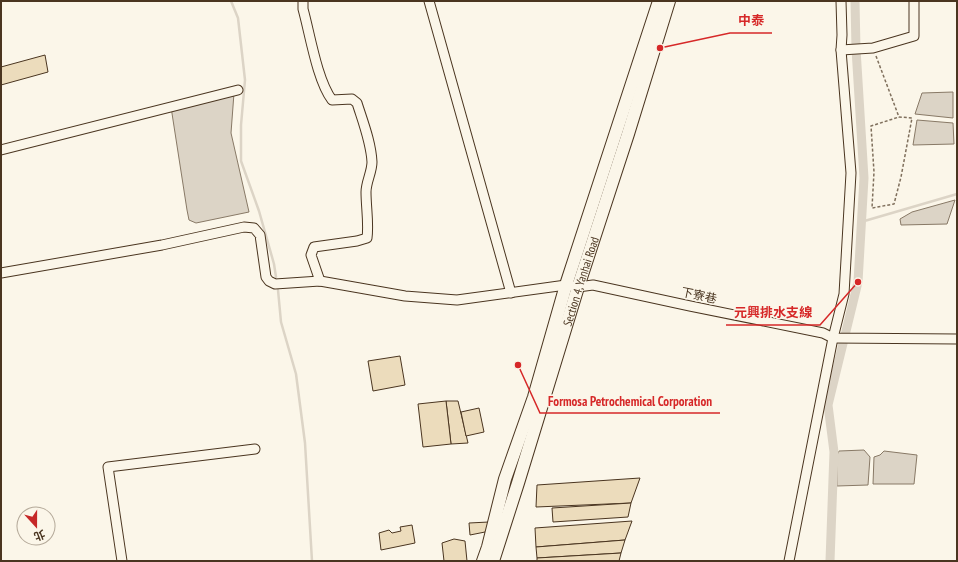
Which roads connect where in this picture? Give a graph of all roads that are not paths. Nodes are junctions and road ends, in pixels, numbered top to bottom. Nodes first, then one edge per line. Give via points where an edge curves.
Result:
1 (303, 1) edge
2 (428, 1) edge
3 (659, 1) edge
4 (669, 1) edge
5 (841, 1) edge
6 (914, 1) edge
7 (650, 45) junction
8 (841, 50) junction
9 (238, 90) dead end
10 (1, 150) edge
11 (1, 273) edge
12 (320, 280) junction
13 (572, 286) junction
14 (511, 293) junction
15 (833, 338) junction
16 (957, 339) edge
17 (255, 449) dead end
18 (122, 561) edge
19 (484, 561) edge
20 (493, 561) edge
21 (789, 561) edge

1 - 12 street via 327,94 332,100 352,99 357,103 370,147 372,164 366,187 367,238 314,247 311,255
2 - 14 street
3 - 7 main road, Section 4, Yanhai Road
4 - 7 main road, Section 4, Yanhai Road
5 - 8 street
6 - 8 street via 914,36 873,48
7 - 13 main road, Section 4, Yanhai Road via 628,134
8 - 15 street via 850,173 844,294
9 - 10 street
11 - 12 street, 下寮巷 via 162,245 244,227 254,228 260,235 266,277 269,281 275,284
12 - 14 street, 下寮巷 via 405,296 457,300
13 - 14 street, 下寮巷
13 - 15 street, 下寮巷 via 594,285 823,333
13 - 19 main road, Section 4, Yanhai Road via 505,479
13 - 20 main road, Section 4, Yanhai Road via 518,483
15 - 16 street, 下寮巷
15 - 21 street
17 - 18 street via 108,467

